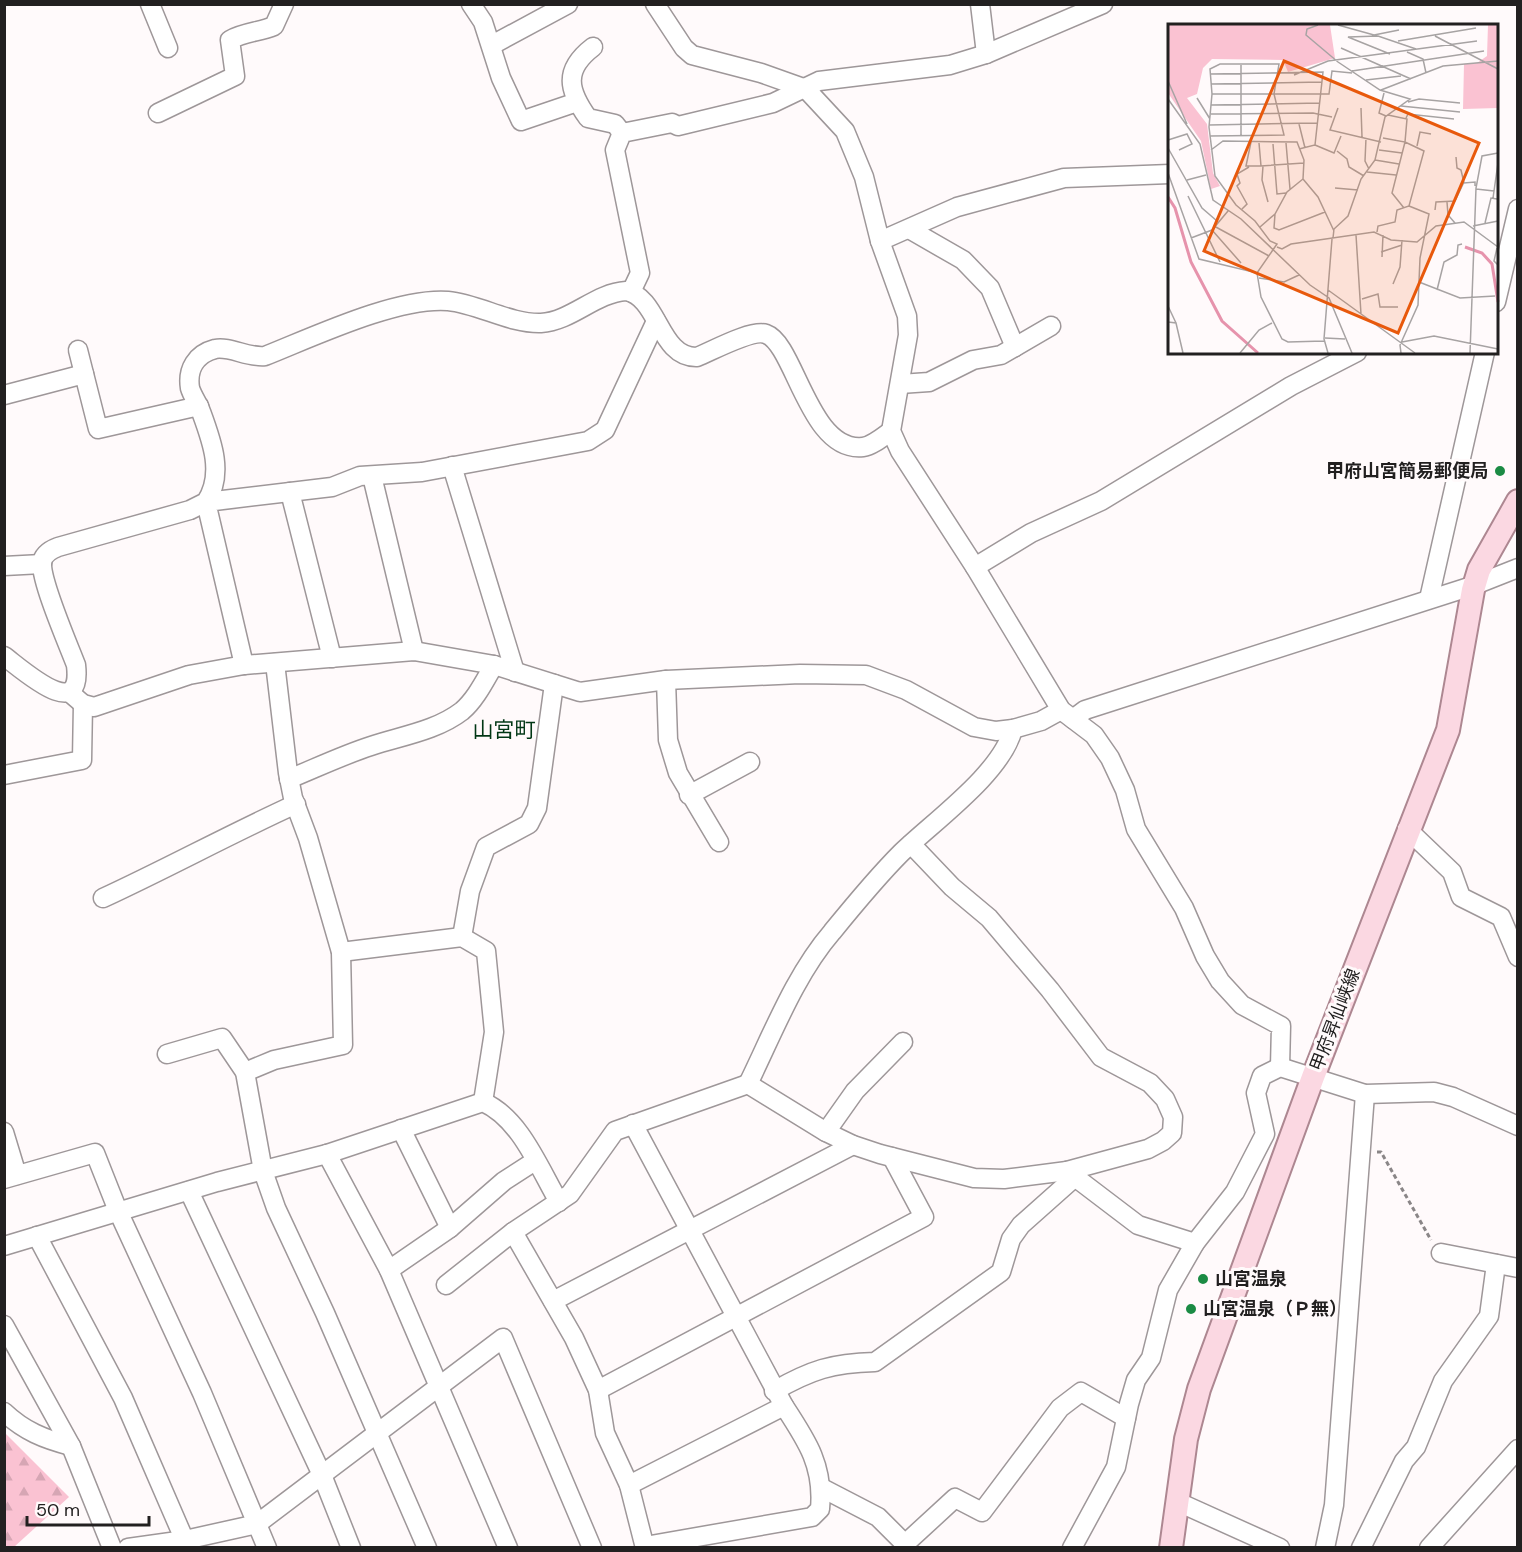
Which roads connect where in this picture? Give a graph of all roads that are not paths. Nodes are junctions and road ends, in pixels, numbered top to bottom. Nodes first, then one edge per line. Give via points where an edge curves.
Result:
1 (150, 4) edge
2 (284, 4) edge
3 (471, 4) edge
4 (568, 4) edge
5 (655, 4) edge
6 (980, 4) edge
7 (1103, 4) edge
8 (492, 45) junction
9 (593, 47) dead end
10 (168, 48) dead end
11 (986, 54) junction
12 (806, 89) junction
13 (577, 102) junction
14 (158, 113) dead end
15 (621, 133) junction
16 (1168, 174) edge
17 (1518, 209) edge
18 (909, 229) junction
19 (880, 241) junction
20 (631, 292) junction
21 (1498, 298) edge
22 (656, 321) junction
23 (1051, 327) dead end
24 (1016, 347) junction
25 (78, 350) dead end
26 (1353, 354) edge
27 (1485, 354) edge
28 (84, 374) junction
29 (900, 384) junction
30 (4, 395) edge
31 (199, 406) junction
32 (891, 431) junction
33 (452, 466) junction
34 (372, 476) junction
35 (290, 492) junction
36 (1518, 501) edge
37 (206, 502) junction
38 (42, 564) junction
39 (4, 566) edge
40 (975, 567) junction
41 (1518, 568) edge
42 (1475, 585) junction
43 (1429, 599) junction
44 (414, 651) junction
45 (4, 656) edge
46 (332, 658) junction
47 (275, 663) junction
48 (244, 664) junction
49 (494, 665) junction
50 (515, 672) junction
51 (666, 680) junction
52 (554, 684) junction
53 (69, 692) junction
54 (83, 704) junction
55 (1067, 715) junction
56 (1013, 729) junction
57 (750, 762) dead end
58 (4, 775) edge
59 (289, 779) junction
60 (689, 795) junction
61 (296, 804) junction
62 (1407, 829) junction
63 (719, 842) dead end
64 (911, 844) junction
65 (103, 898) dead end
66 (462, 937) junction
67 (341, 952) junction
68 (1518, 957) edge
69 (903, 1042) dead end
70 (167, 1054) dead end
71 (1280, 1067) junction
72 (245, 1072) junction
73 (1313, 1077) junction
74 (748, 1084) junction
75 (1365, 1094) junction
76 (483, 1102) junction
77 (633, 1124) junction
78 (1518, 1126) edge
79 (401, 1129) junction
80 (4, 1132) edge
81 (826, 1132) junction
82 (853, 1145) junction
83 (327, 1154) junction
84 (892, 1157) junction
85 (535, 1161) junction
86 (263, 1170) junction
87 (1071, 1174) junction
88 (11, 1177) edge
89 (189, 1191) junction
90 (559, 1202) junction
91 (118, 1211) junction
92 (450, 1228) junction
93 (689, 1231) junction
94 (513, 1232) junction
95 (37, 1236) junction
96 (1195, 1243) junction
97 (4, 1246) edge
98 (1441, 1253) road end
99 (1496, 1264) junction
100 (1518, 1268) edge
101 (389, 1270) junction
102 (446, 1285) dead end
103 (553, 1301) junction
104 (735, 1317) junction
105 (4, 1324) edge
106 (439, 1387) junction
107 (597, 1390) junction
108 (779, 1398) junction
109 (4, 1412) edge
110 (1126, 1418) junction
111 (378, 1434) junction
112 (71, 1446) junction
113 (1518, 1449) edge
114 (322, 1475) junction
115 (629, 1485) junction
116 (822, 1488) junction
117 (1178, 1502) junction
118 (257, 1524) junction
119 (186, 1544) edge
120 (645, 1547) edge
121 (112, 1548) edge
122 (128, 1548) edge
123 (267, 1548) edge
124 (351, 1548) edge
125 (427, 1548) edge
126 (508, 1548) edge
127 (592, 1548) edge
128 (1072, 1548) edge
129 (1171, 1548) edge
130 (1281, 1548) edge
131 (1325, 1548) edge
132 (1361, 1548) edge
133 (1429, 1548) edge

1 - 10 street
2 - 14 street via 274,26 230,40 235,76
3 - 8 street
4 - 8 street
5 - 12 street via 693,56
6 - 11 street
7 - 11 street
8 - 13 street via 501,78 521,121
9 - 13 street via 574,64 571,81
11 - 12 street via 950,65 819,81
12 - 15 street via 773,103 678,126 672,123
12 - 19 street via 845,131 864,177
13 - 15 street via 588,118 615,124
15 - 20 street via 615,150 640,273
16 - 18 street via 1064,178 957,207
17 - 21 street
18 - 19 street
18 - 24 street via 963,260 990,288
19 - 29 street via 907,316
20 - 22 street
20 - 31 street via 619,291 569,316 540,323 450,301 426,302 369,317 265,356 219,348 200,356 192,365 190,389
22 - 32 street via 680,353 689,357 764,333 776,339 804,397 833,436 851,446 865,447
22 - 33 street via 605,430 597,436 579,443
23 - 24 street
24 - 29 street via 1001,355 973,360 930,382
25 - 28 street
26 - 40 street via 1291,386 1101,501 1031,534
27 - 43 street
28 - 30 street
28 - 31 street via 98,429
29 - 32 street
31 - 37 street via 216,466 216,479
32 - 40 street via 900,452
33 - 34 street
33 - 50 street
34 - 35 street via 360,476 332,487
34 - 44 street
35 - 37 street
35 - 46 street
36 - 42 main road, 甲府昇仙峡線 via 1479,570
37 - 38 street via 58,547 48,551
37 - 48 street
38 - 39 street
38 - 53 street via 76,665 78,678
40 - 55 street
41 - 42 street
42 - 43 street
42 - 62 main road, 甲府昇仙峡線 via 1448,730
43 - 55 street
44 - 46 street
44 - 49 street
45 - 53 street via 48,688 63,694
46 - 47 street
47 - 48 street
47 - 59 street
48 - 54 street via 189,675 94,707
49 - 50 street
49 - 59 street via 463,710 450,718
50 - 52 street
51 - 52 street via 580,692
51 - 56 street via 866,675 906,690 974,727
51 - 60 street via 668,740
52 - 66 street via 537,808 530,824 486,847 470,891
53 - 54 street
54 - 58 street via 82,760
55 - 56 street
55 - 71 street via 1094,735 1110,758 1125,790 1136,829 1184,908 1220,981 1242,1005 1281,1026
56 - 64 street via 1009,745 987,774
57 - 60 street
59 - 61 street
60 - 63 street
61 - 65 street
61 - 67 street
62 - 68 street via 1452,872 1461,897 1501,917
62 - 73 main road, 甲府昇仙峡線
64 - 74 street via 830,933 799,982
64 - 87 street via 952,888 989,918 1101,1057 1150,1083 1165,1098 1173,1117 1172,1132 1163,1141
66 - 67 street
66 - 76 street via 486,951 494,1032
67 - 72 street via 343,1045 274,1060
69 - 81 street via 855,1091
70 - 72 street via 222,1038
71 - 73 street
71 - 96 street via 1262,1076 1257,1093 1265,1134 1234,1192
72 - 86 street
73 - 75 street
73 - 117 main road, 甲府昇仙峡線 via 1199,1389 1186,1439
74 - 77 street
74 - 81 street
75 - 78 street via 1434,1092 1453,1096
75 - 131 street via 1334,1505
76 - 79 street
76 - 85 street via 499,1109
77 - 90 street via 615,1131 570,1194
77 - 93 street
79 - 83 street
79 - 92 street
80 - 88 street
81 - 82 street
82 - 84 street
82 - 93 street
83 - 86 street
83 - 101 street
84 - 87 street via 974,1178
84 - 104 street via 924,1217
85 - 90 street
85 - 92 street via 504,1181
86 - 89 street
86 - 111 street via 276,1208
87 - 96 street via 1138,1225
87 - 108 street via 1011,1239 1001,1272 875,1362 810,1371
88 - 91 street via 95,1153
89 - 91 street
89 - 114 street
90 - 94 street
91 - 95 street
91 - 118 street
92 - 101 street
93 - 103 street
93 - 104 street
94 - 102 street
94 - 103 street
95 - 97 street
95 - 119 street via 123,1398
96 - 110 street via 1168,1290 1151,1358 1136,1380
98 - 99 street
99 - 100 street
99 - 132 street via 1489,1316 1443,1381 1416,1447 1404,1461
101 - 106 street
103 - 107 street
104 - 107 street
104 - 108 street
105 - 112 street
106 - 111 street
106 - 126 street
106 - 127 street via 503,1338
107 - 115 street via 605,1433
108 - 115 street
108 - 116 street via 811,1448
109 - 112 street via 44,1439
110 - 116 street via 1081,1392 1060,1408 982,1512 955,1498 905,1544 878,1517
110 - 128 street via 1116,1467
111 - 114 street
111 - 125 street
112 - 121 street
113 - 133 street
114 - 118 street
114 - 124 street
115 - 120 street
116 - 120 street via 820,1509 812,1517
117 - 129 main road, 甲府昇仙峡線
117 - 130 street
118 - 119 street
118 - 123 street
119 - 122 street

